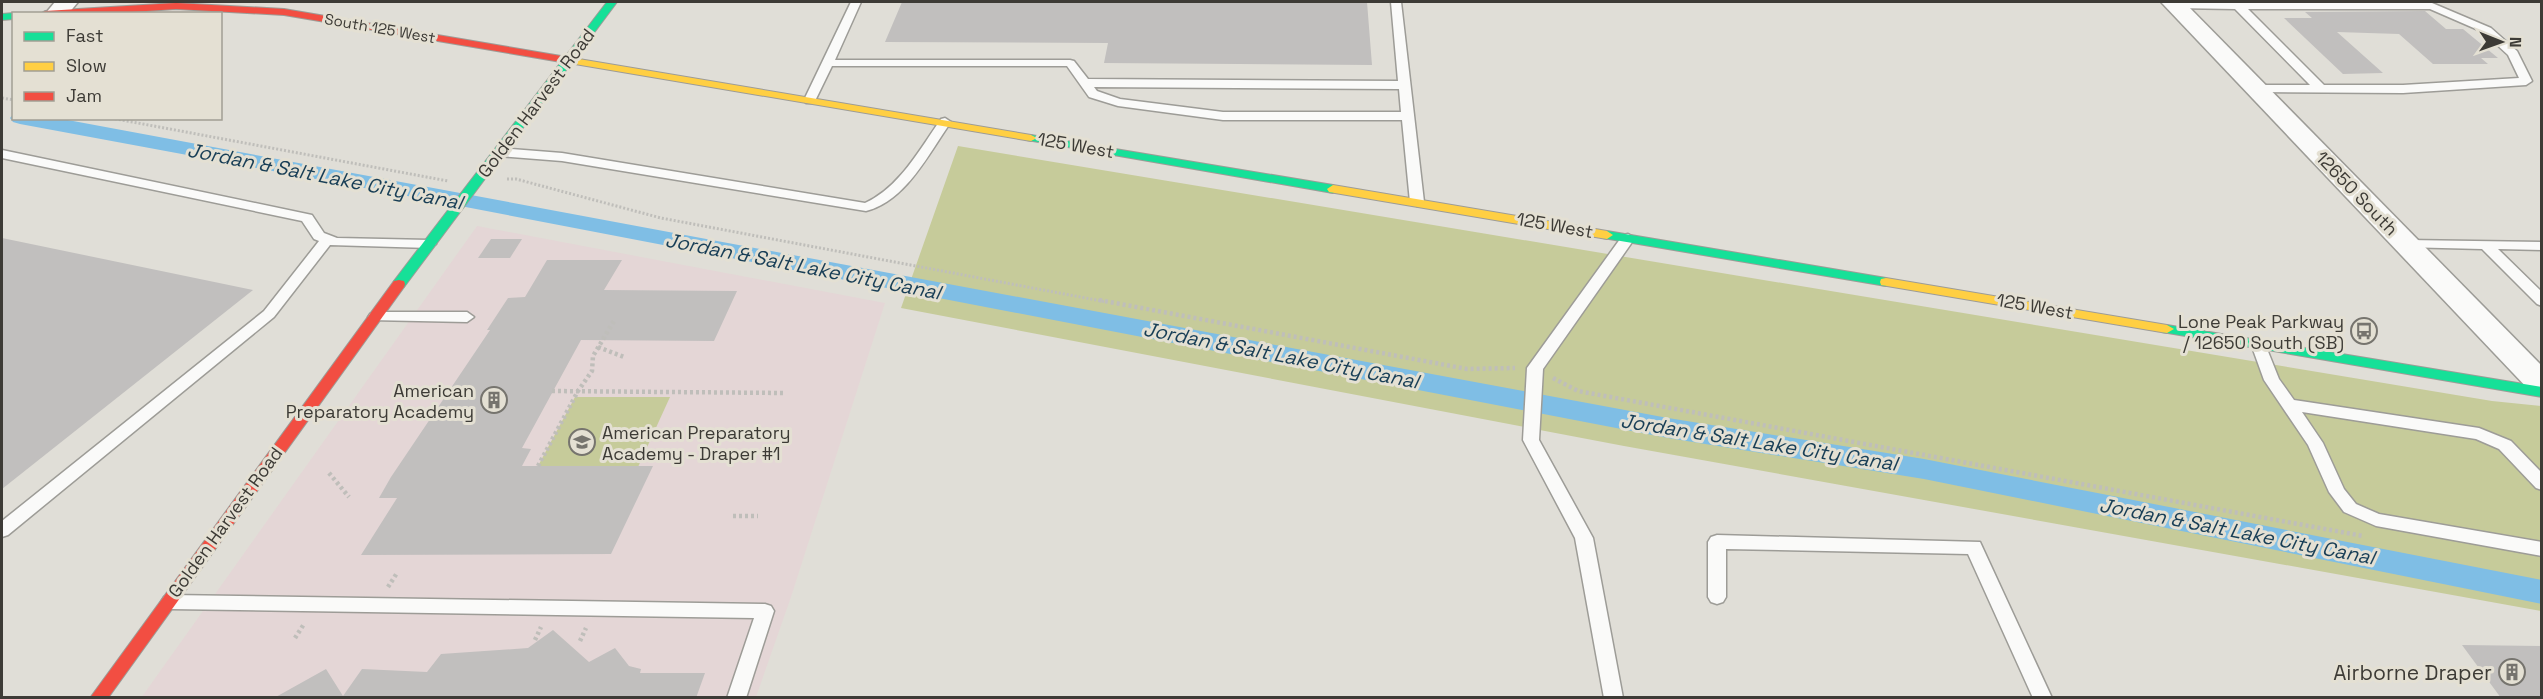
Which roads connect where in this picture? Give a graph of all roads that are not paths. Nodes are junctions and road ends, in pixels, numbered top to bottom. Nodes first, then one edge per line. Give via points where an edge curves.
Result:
1 (612, 2) edge
2 (856, 2) edge
3 (1396, 2) edge
4 (2174, 4) edge
5 (2239, 7) junction
6 (73, 12) edge
7 (569, 59) junction
8 (827, 63) junction
9 (1085, 83) junction
10 (1405, 85) junction
11 (2255, 88) junction
12 (2321, 89) junction
13 (810, 100) junction
14 (1408, 116) junction
15 (945, 122) junction
16 (499, 152) junction
17 (2, 154) edge
18 (1417, 202) junction
19 (1628, 238) junction
20 (327, 239) junction
21 (429, 244) junction
22 (2407, 244) junction
23 (2486, 245) junction
24 (2541, 246) edge
25 (2541, 301) edge
26 (375, 317) junction
27 (467, 317) dead end
28 (2258, 344) junction
29 (2541, 385) edge
30 (2541, 392) edge
31 (2291, 405) junction
32 (2541, 484) edge
33 (2, 530) edge
34 (2541, 549) edge
35 (1717, 597) dead end
36 (167, 602) junction
37 (98, 698) edge
38 (736, 698) edge
39 (1614, 698) edge
40 (2043, 698) edge

1 - 7 main road, Golden Harvest Road
2 - 8 lane
3 - 10 lane
4 - 5 lane
4 - 11 street, 12650 South
5 - 12 lane
5 - 12 lane via 2432,6 2487,30 2513,53 2526,81 2403,89
6 - 7 main road, South 125 West via 176,6 284,12
7 - 13 main road, 125 West
7 - 16 main road, Golden Harvest Road
8 - 9 lane via 1070,63
8 - 13 lane
9 - 10 lane
9 - 14 lane via 1094,94 1118,102 1223,116
10 - 14 lane
11 - 12 lane
11 - 22 street, 12650 South
13 - 15 main road, 125 West
14 - 18 lane
15 - 16 lane via 891,193 866,207 562,157
15 - 18 main road, 125 West
16 - 21 main road, Golden Harvest Road
17 - 20 lane via 307,218 319,236
18 - 19 main road, 125 West
19 - 28 main road, 125 West
19 - 39 lane via 1535,372 1531,440 1584,538
20 - 21 lane
20 - 33 lane via 269,314
21 - 26 main road, Golden Harvest Road
22 - 23 lane
22 - 29 street, 12650 South
23 - 24 lane
23 - 25 lane
26 - 27 lane
26 - 36 main road, Golden Harvest Road
28 - 30 main road, 125 West
28 - 31 lane via 2272,380
31 - 32 lane via 2479,434 2505,445
31 - 34 lane via 2315,442 2337,492 2350,508 2376,520
35 - 40 lane via 1717,542 1974,547
36 - 37 main road, Golden Harvest Road
36 - 38 lane via 765,611

